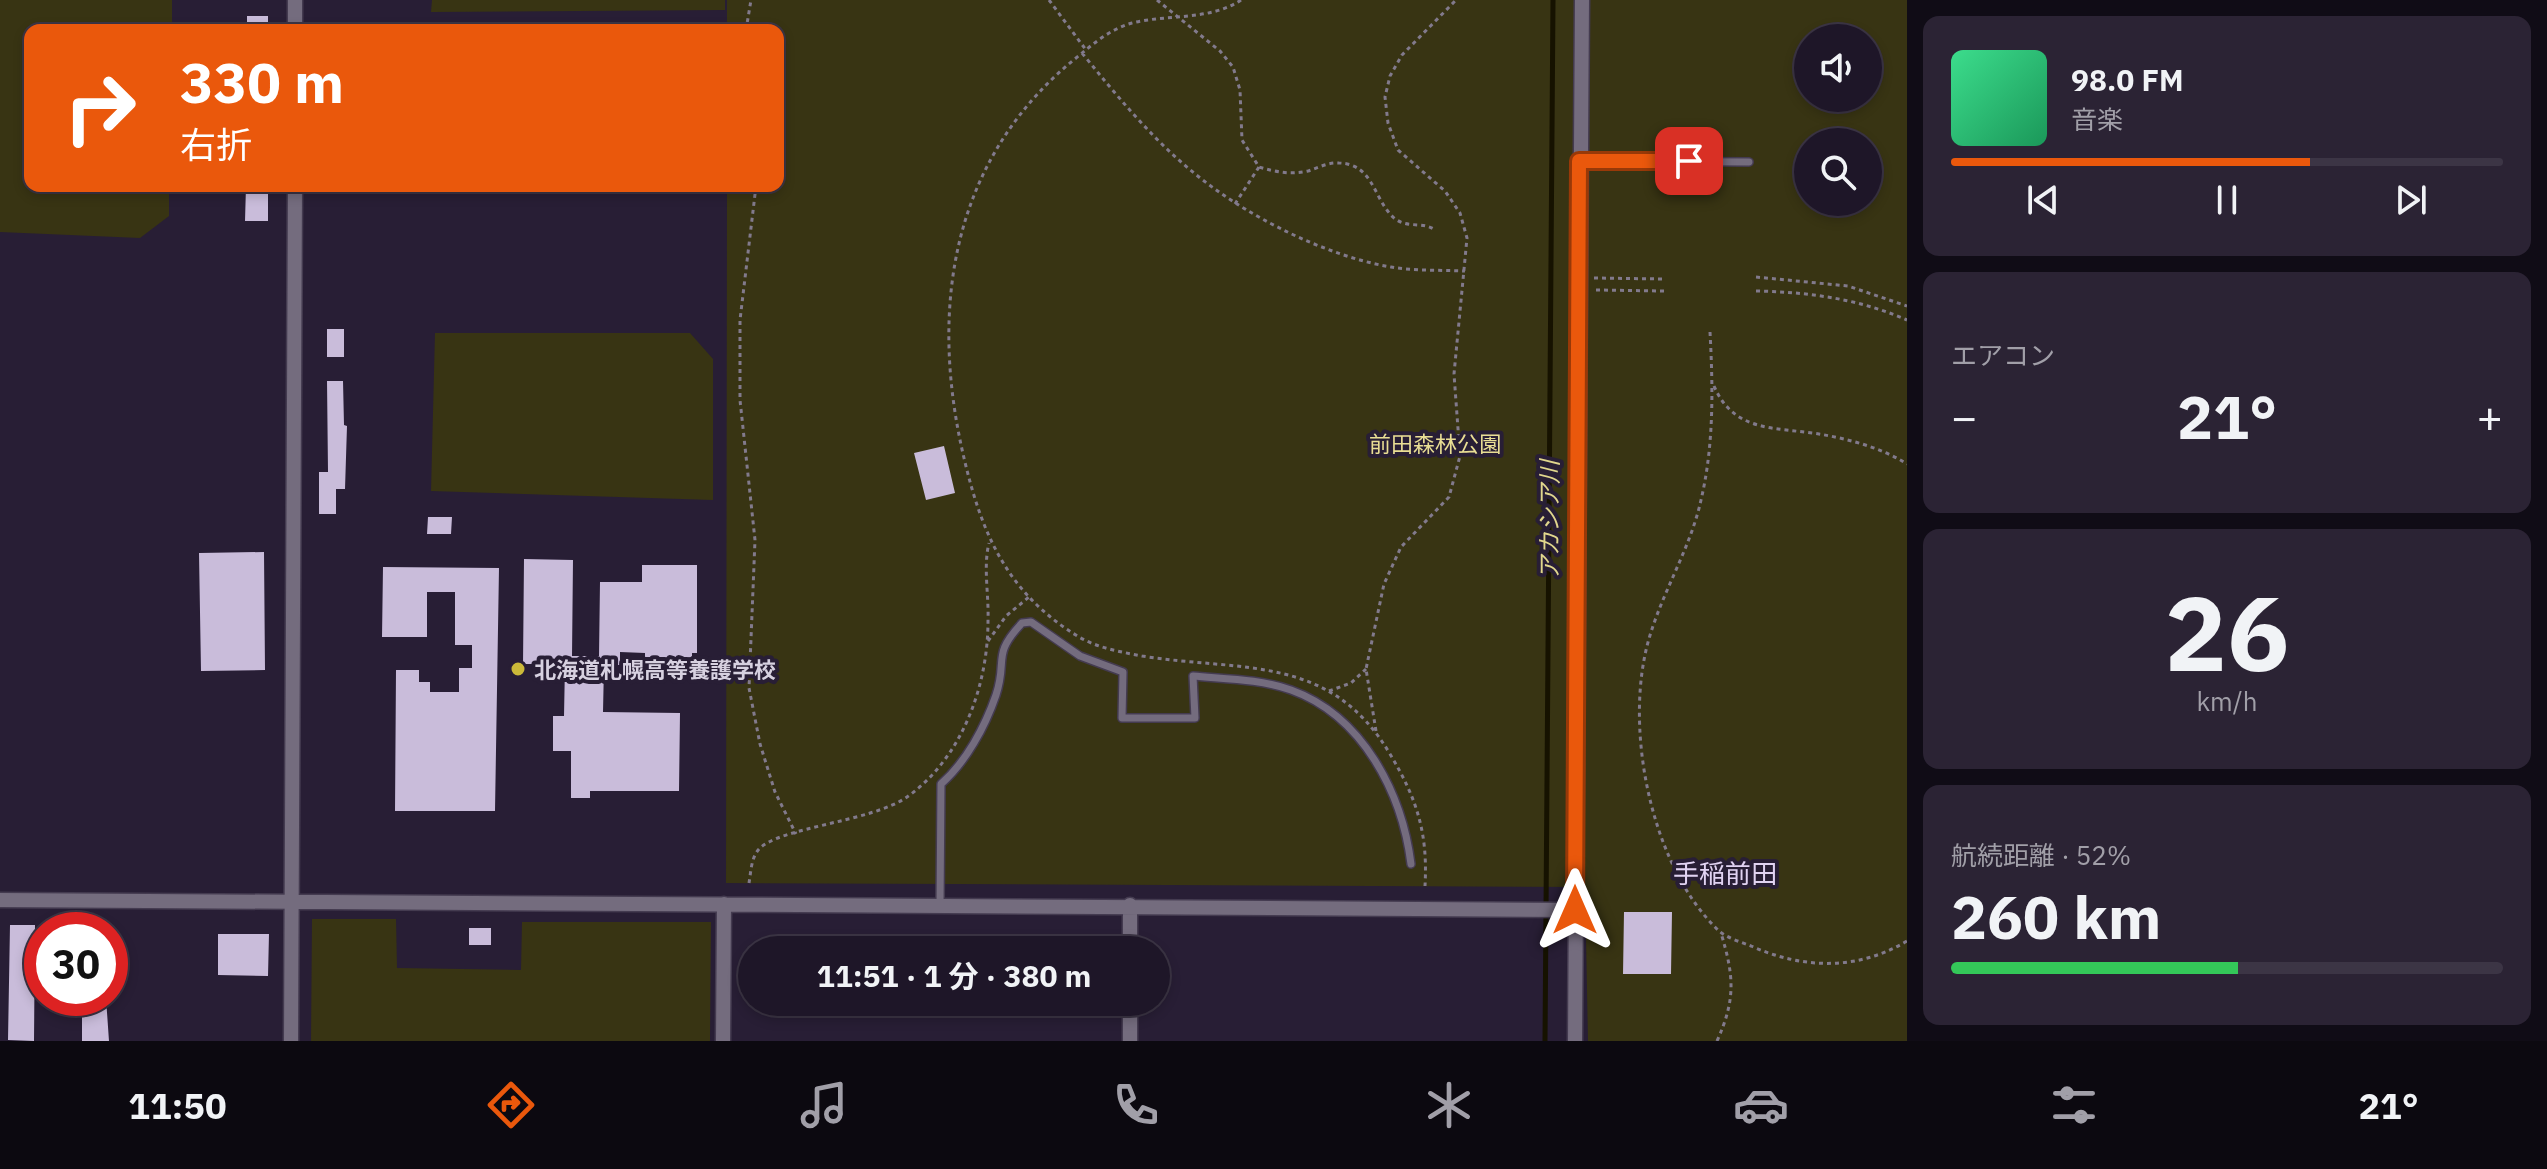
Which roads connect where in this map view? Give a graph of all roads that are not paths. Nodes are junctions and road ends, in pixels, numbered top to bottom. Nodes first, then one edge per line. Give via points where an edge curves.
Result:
1 (295, 0) edge
2 (1582, 0) edge
3 (295, 24) edge
4 (1579, 161) junction
5 (1749, 162) dead end
6 (295, 192) edge
7 (1411, 864) dead end
8 (0, 900) edge
9 (293, 902) junction
10 (724, 904) junction
11 (1130, 905) junction
12 (940, 906) junction
13 (1571, 910) junction
14 (1130, 936) edge
15 (1130, 1016) edge
16 (291, 1041) edge
17 (723, 1041) edge
18 (1130, 1041) edge
19 (1575, 1041) edge

1 - 3 street
2 - 4 street
4 - 5 lane
4 - 13 street
6 - 9 street
7 - 12 lane via 1393,788 1361,741 1334,716 1294,691 1261,682 1193,676 1195,718 1122,718 1123,672 1080,656 1031,622 1022,623 1003,643 996,694 960,766 941,784
8 - 9 street
9 - 10 street
9 - 16 street
10 - 12 street
10 - 17 street
11 - 12 street
11 - 13 street
11 - 14 street
13 - 19 street
15 - 18 street

